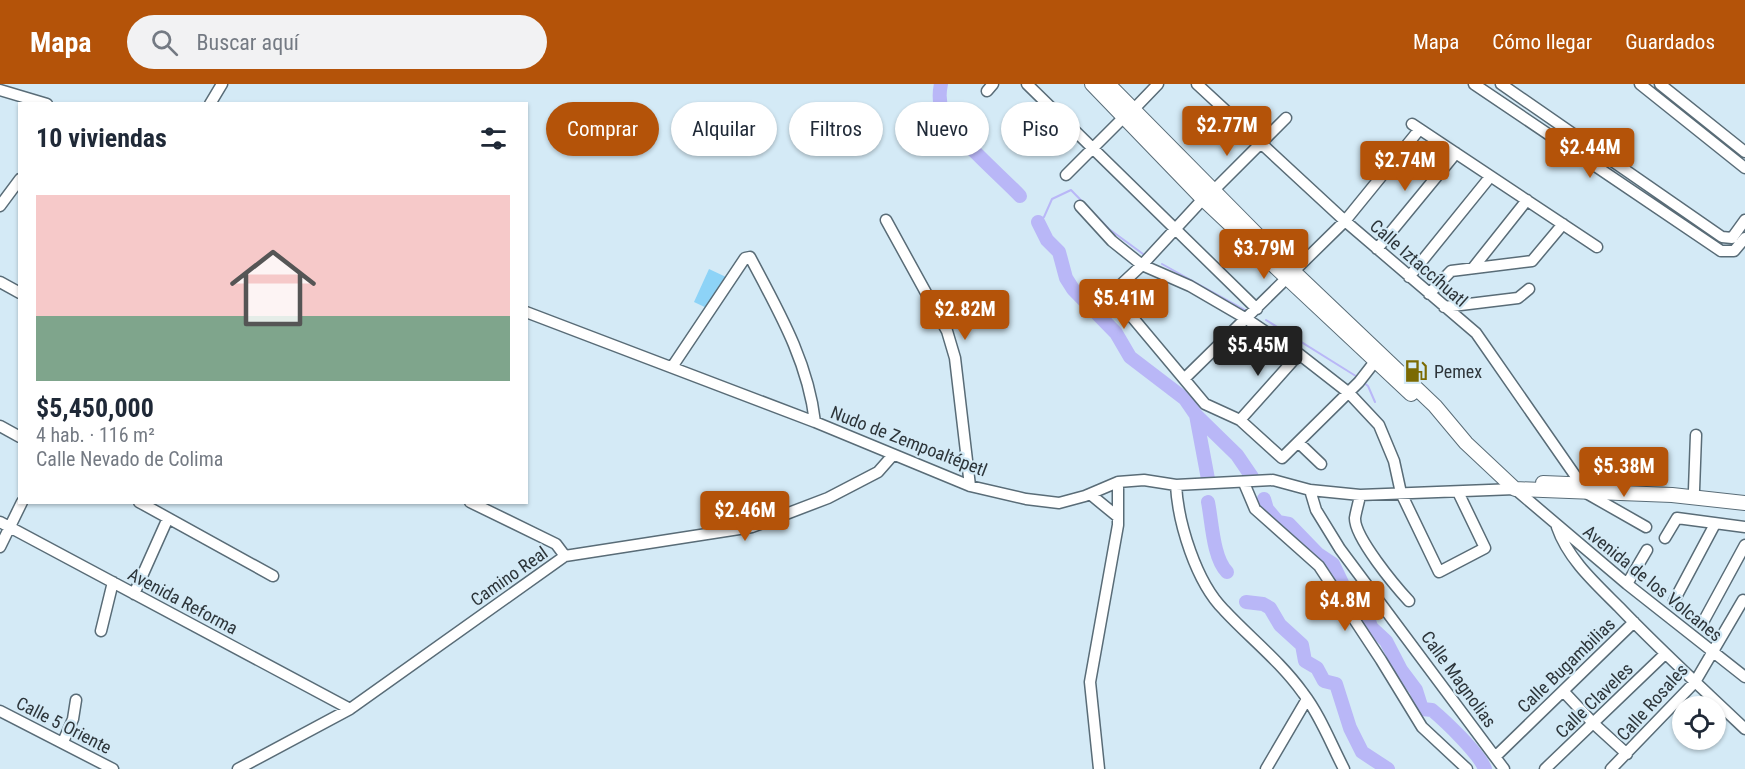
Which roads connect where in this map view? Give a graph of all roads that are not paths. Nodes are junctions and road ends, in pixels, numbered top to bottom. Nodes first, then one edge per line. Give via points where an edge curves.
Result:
1 (222, 84) edge
2 (1027, 84) edge
3 (1092, 84) edge
4 (1108, 84) edge
5 (1158, 84) edge
6 (1197, 84) edge
7 (1474, 84) edge
8 (1500, 84) edge
9 (1640, 84) edge
10 (1660, 84) edge
11 (0, 90) edge
12 (1495, 97) junction
13 (40, 102) edge
14 (211, 102) edge
15 (1685, 112) junction
16 (1128, 114) junction
17 (1286, 118) dead end
18 (1262, 142) junction
19 (1092, 148) junction
20 (1745, 152) edge
21 (1456, 153) junction
22 (1745, 168) edge
23 (1066, 175) dead end
24 (1490, 177) junction
25 (1641, 181) junction
26 (18, 182) edge
27 (1633, 190) junction
28 (1208, 195) junction
29 (1527, 200) junction
30 (0, 206) edge
31 (1080, 206) dead end
32 (885, 220) dead end
33 (1345, 220) junction
34 (1744, 223) edge
35 (1563, 224) junction
36 (1175, 226) junction
37 (1745, 238) edge
38 (1597, 247) dead end
39 (1377, 249) junction
40 (1142, 265) junction
41 (1473, 268) junction
42 (1290, 275) junction
43 (1409, 277) junction
44 (0, 282) edge
45 (1529, 289) dead end
46 (18, 292) edge
47 (1429, 294) junction
48 (1444, 308) junction
49 (1257, 309) junction
50 (528, 313) edge
51 (1245, 318) junction
52 (1299, 354) junction
53 (1377, 358) junction
54 (672, 367) junction
55 (1185, 379) junction
56 (1349, 393) junction
57 (1239, 420) junction
58 (815, 422) junction
59 (0, 426) edge
60 (1696, 435) dead end
61 (18, 436) edge
62 (1299, 443) junction
63 (893, 455) junction
64 (1321, 464) dead end
65 (1118, 482) junction
66 (1244, 483) junction
67 (1176, 485) junction
68 (970, 486) junction
69 (1512, 488) junction
70 (1584, 489) junction
71 (1310, 490) junction
72 (1694, 490) junction
73 (1458, 492) junction
74 (1401, 493) junction
75 (1090, 494) junction
76 (1745, 494) edge
77 (1360, 495) junction
78 (1745, 502) edge
79 (20, 504) edge
80 (144, 504) edge
81 (474, 504) edge
82 (1118, 517) junction
83 (168, 518) junction
84 (5, 524) edge
85 (1715, 524) junction
86 (1557, 526) junction
87 (1647, 527) dead end
88 (1745, 527) edge
89 (1665, 538) dead end
90 (1745, 544) edge
91 (0, 547) edge
92 (1647, 550) dead end
93 (566, 556) junction
94 (1378, 562) junction
95 (1361, 575) junction
96 (273, 576) dead end
97 (113, 582) junction
98 (1627, 584) junction
99 (134, 594) junction
100 (1743, 600) dead end
101 (1409, 601) dead end
102 (1674, 602) dead end
103 (1634, 622) junction
104 (1702, 624) dead end
105 (101, 631) dead end
106 (1665, 654) junction
107 (1713, 654) junction
108 (1745, 677) edge
109 (1695, 681) junction
110 (1564, 692) junction
111 (1307, 699) junction
112 (76, 700) dead end
113 (350, 709) junction
114 (0, 711) edge
115 (1593, 723) junction
116 (1745, 729) edge
117 (63, 742) junction
118 (1627, 754) junction
119 (1495, 757) junction
120 (113, 769) edge
121 (238, 769) edge
122 (1099, 769) edge
123 (1266, 769) edge
124 (1344, 769) edge
125 (1467, 769) edge
126 (1503, 769) edge
127 (1545, 769) edge
128 (1611, 769) edge

1 - 14 street
2 - 19 street
3 - 16 main road
4 - 16 main road
5 - 16 street
6 - 18 street, Calle Iztaccíhuatl
7 - 12 street
8 - 12 street
8 - 25 street
9 - 15 street
10 - 15 street
11 - 13 street
12 - 27 street
15 - 20 street
15 - 22 street
16 - 19 street
16 - 28 main road
17 - 18 street
18 - 28 street
18 - 33 street, Calle Iztaccíhuatl
19 - 23 street
19 - 36 street
21 - 24 street
21 - 33 street via 1416,127
21 - 39 street
24 - 29 street
24 - 43 street
25 - 27 street
25 - 34 street via 1722,237 1731,238
26 - 30 street
27 - 37 street via 1721,251 1734,251
28 - 36 street
28 - 42 main road
29 - 35 street
29 - 41 street
31 - 40 street via 1112,241
32 - 68 street via 947,331 955,358
33 - 39 street, Calle Iztaccíhuatl
33 - 42 street
35 - 38 street
35 - 41 street via 1532,261
36 - 40 street
36 - 49 street
39 - 43 street, Calle Iztaccíhuatl
40 - 51 street via 1190,286
40 - 55 street via 1112,292
41 - 47 street via 1450,271
42 - 49 street
42 - 53 main road
43 - 47 street, Calle Iztaccíhuatl
44 - 46 street
45 - 48 street via 1518,298
47 - 48 street, Calle Iztaccíhuatl
48 - 70 street, Calle Iztaccíhuatl via 1481,339
49 - 51 street
50 - 54 street, Nudo de Zempoaltépetl
51 - 52 street
51 - 55 street
52 - 56 street
52 - 57 street
53 - 56 street
53 - 69 main road
54 - 58 street, Nudo de Zempoaltépetl
54 - 58 street via 745,258 750,257 794,341 812,398
55 - 57 street via 1205,404
56 - 62 street
56 - 74 street via 1379,425 1394,461
57 - 62 street via 1282,458
58 - 63 street, Nudo de Zempoaltépetl
59 - 61 street
60 - 72 street
62 - 64 street
63 - 68 street, Nudo de Zempoaltépetl
63 - 93 street, Camino Real via 878,472 828,498 752,527
65 - 67 street, Nudo de Zempoaltépetl via 1144,480
65 - 75 street, Nudo de Zempoaltépetl
65 - 82 street
66 - 67 street, Nudo de Zempoaltépetl
66 - 71 street, Nudo de Zempoaltépetl via 1273,480
66 - 125 street via 1255,509 1319,566 1422,727
67 - 111 street via 1184,535 1212,593 1223,610 1281,666
68 - 75 street, Nudo de Zempoaltépetl via 1059,503
69 - 70 main road via 1530,483
69 - 73 street, Nudo de Zempoaltépetl
69 - 86 street, Avenida de los Volcanes
70 - 72 main road
70 - 78 main road
70 - 87 street
71 - 77 street, Nudo de Zempoaltépetl
71 - 95 street, Calle Magnolias via 1316,510
72 - 76 main road
73 - 74 street, Nudo de Zempoaltépetl
73 - 74 street via 1485,548 1439,572
74 - 77 street, Nudo de Zempoaltépetl
75 - 82 street
77 - 94 street via 1357,529
79 - 84 street
80 - 83 street
81 - 93 street via 556,544
82 - 122 street via 1090,682
83 - 96 street
83 - 99 street
84 - 91 street
84 - 97 street, Avenida Reforma
85 - 88 street
85 - 89 street via 1677,518
85 - 102 street
86 - 98 street, Avenida de los Volcanes
86 - 103 street via 1583,570
90 - 104 street
92 - 98 street
93 - 113 street, Camino Real
94 - 95 street
94 - 101 street
95 - 119 street, Calle Magnolias
97 - 99 street, Avenida Reforma
97 - 105 street
98 - 107 street, Avenida de los Volcanes
99 - 113 street, Avenida Reforma
100 - 107 street, Calle Rosales
103 - 106 street
103 - 110 street, Calle Bugambilias
106 - 109 street
106 - 115 street, Calle Claveles
107 - 108 street, Avenida de los Volcanes
107 - 109 street, Calle Rosales
109 - 116 street
109 - 118 street, Calle Rosales
110 - 115 street
110 - 119 street, Calle Bugambilias
111 - 123 street
111 - 124 street
112 - 117 street
113 - 121 street, Camino Real
114 - 117 street, Calle 5 Oriente
115 - 118 street
115 - 127 street, Calle Claveles
117 - 120 street, Calle 5 Oriente
118 - 128 street, Calle Rosales
119 - 126 street, Calle Magnolias

